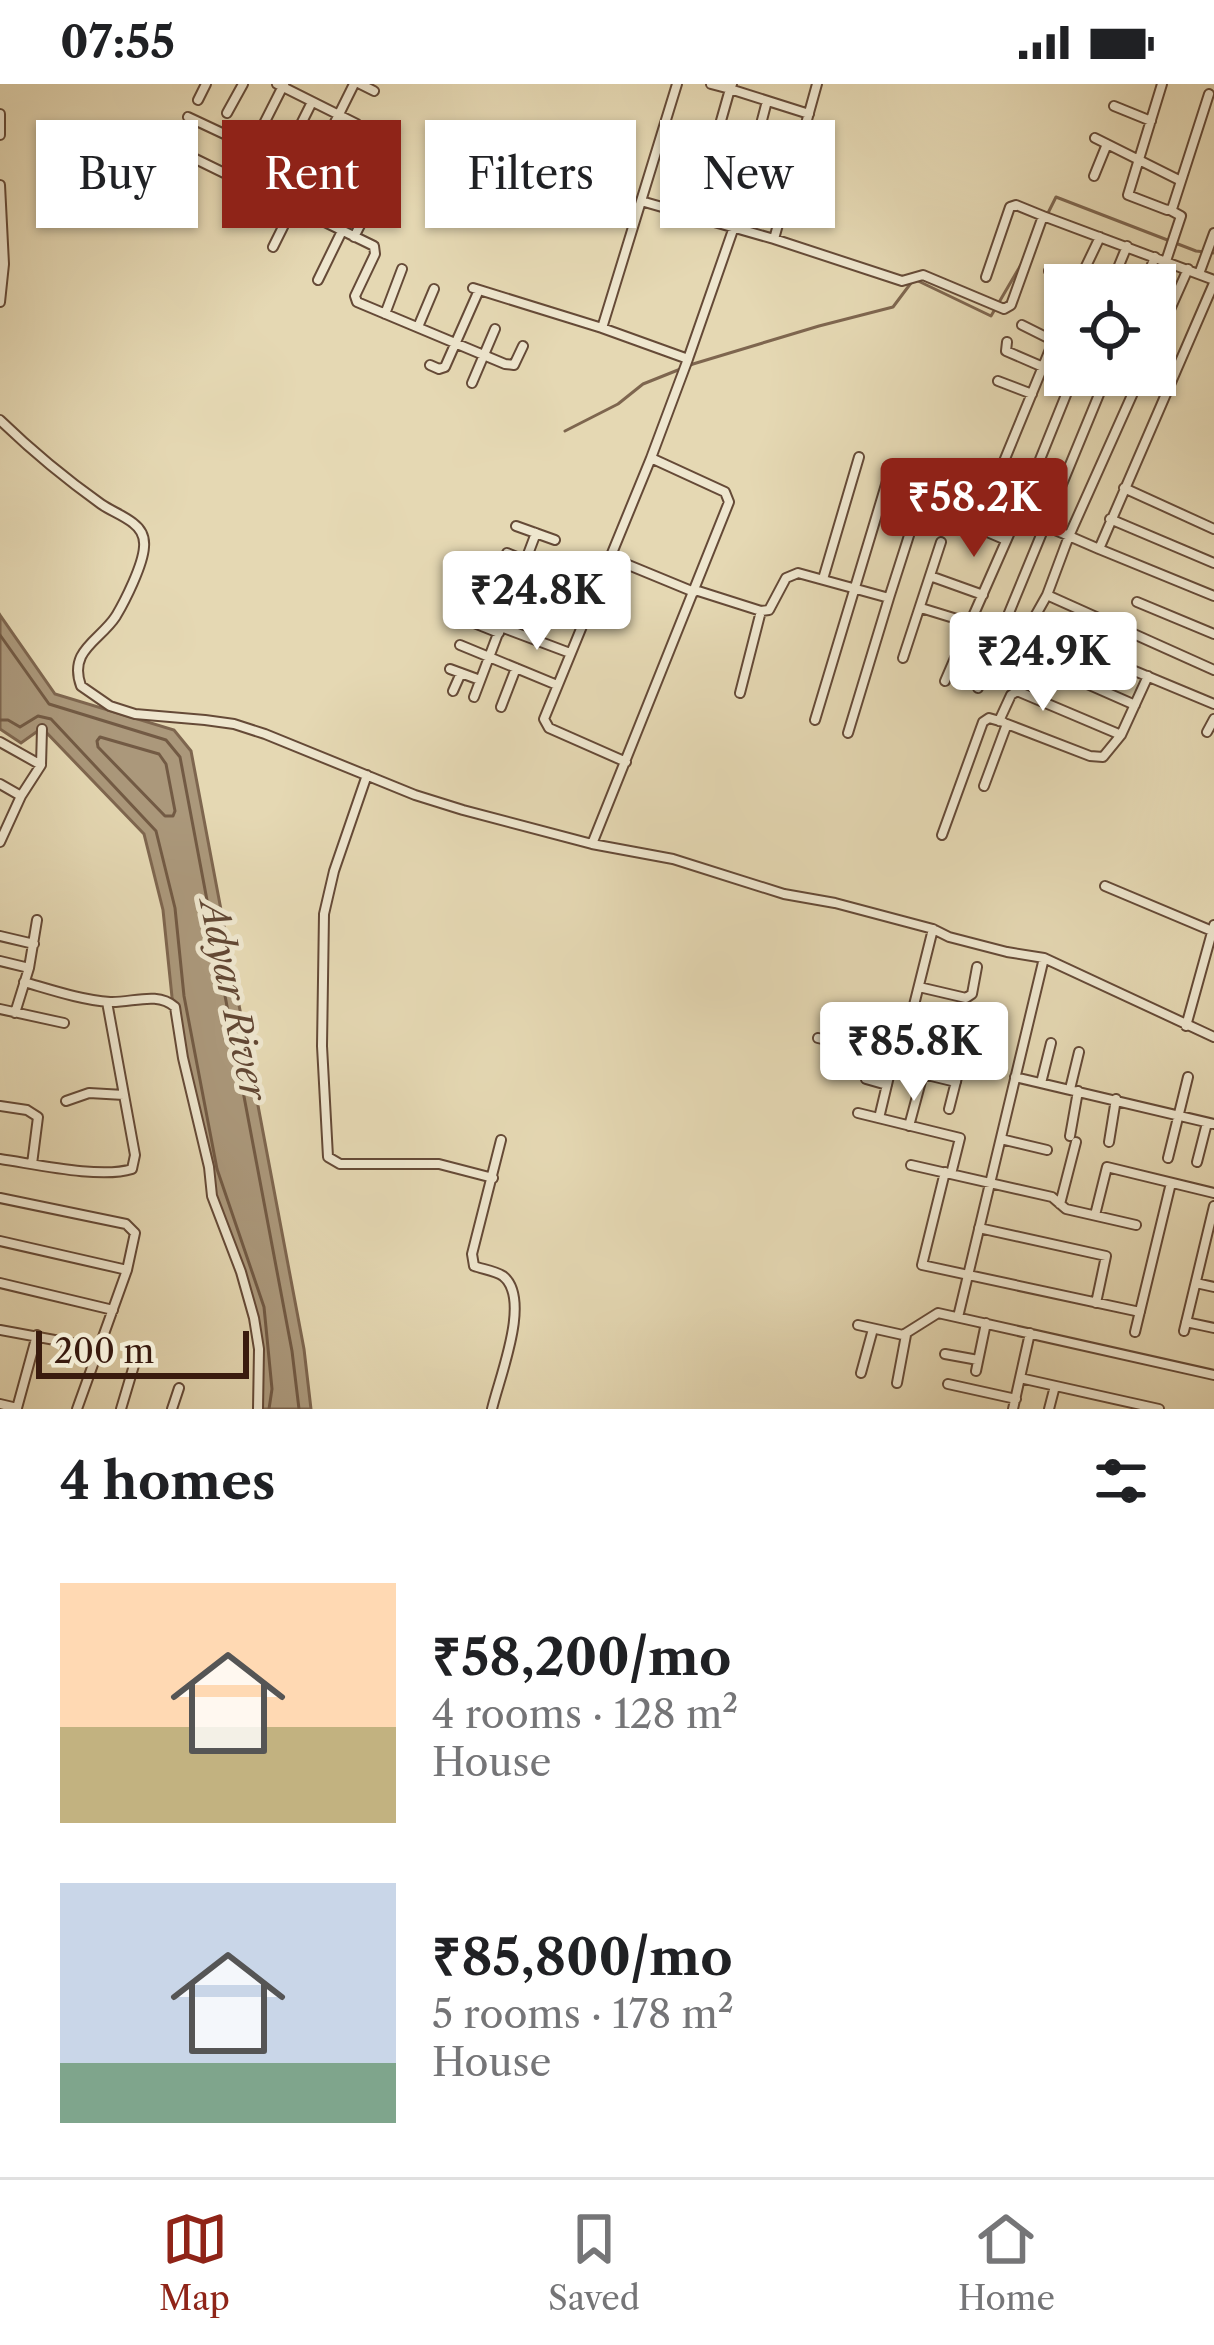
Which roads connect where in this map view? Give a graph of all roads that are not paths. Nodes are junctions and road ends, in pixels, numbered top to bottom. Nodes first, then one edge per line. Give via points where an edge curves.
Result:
1 (206, 84) edge
2 (243, 84) edge
3 (357, 84) edge
4 (677, 84) edge
5 (710, 84) edge
6 (817, 84) edge
7 (1162, 84) edge
8 (281, 85) edge
9 (731, 87) edge
10 (374, 91) dead end
11 (1212, 91) edge
12 (198, 100) dead end
13 (767, 100) junction
14 (312, 102) junction
15 (1114, 106) dead end
16 (227, 113) dead end
17 (0, 114) edge
18 (808, 114) junction
19 (338, 115) junction
20 (188, 117) dead end
21 (265, 120) edge
22 (303, 120) edge
23 (335, 120) edge
24 (349, 120) edge
25 (722, 120) edge
26 (762, 120) edge
27 (1151, 121) junction
28 (222, 133) edge
29 (0, 134) edge
30 (1095, 138) dead end
31 (1107, 144) junction
32 (1138, 160) junction
33 (1094, 176) dead end
34 (1181, 181) junction
35 (0, 184) edge
36 (641, 201) junction
37 (660, 206) edge
38 (1170, 210) junction
39 (1043, 216) junction
40 (282, 228) edge
41 (336, 228) edge
42 (359, 228) edge
43 (734, 228) edge
44 (738, 228) edge
45 (342, 231) junction
46 (1214, 232) edge
47 (354, 237) junction
48 (1100, 237) junction
49 (774, 238) junction
50 (1127, 246) junction
51 (273, 247) dead end
52 (1160, 259) junction
53 (1087, 264) edge
54 (1120, 264) edge
55 (1157, 264) edge
56 (402, 269) dead end
57 (1187, 269) junction
58 (1199, 274) junction
59 (986, 277) dead end
60 (319, 280) dead end
61 (1214, 281) edge
62 (434, 289) dead end
63 (1176, 294) edge
64 (0, 302) edge
65 (385, 314) junction
66 (1022, 325) dead end
67 (418, 327) junction
68 (602, 328) junction
69 (495, 329) dead end
70 (1044, 336) edge
71 (1007, 342) dead end
72 (455, 344) junction
73 (523, 346) dead end
74 (484, 356) junction
75 (688, 359) junction
76 (430, 364) dead end
77 (1043, 367) joint
78 (998, 381) dead end
79 (472, 383) dead end
80 (1031, 394) junction
81 (1066, 396) edge
82 (1098, 396) edge
83 (1132, 396) edge
84 (0, 420) edge
85 (859, 457) dead end
86 (651, 458) junction
87 (891, 468) dead end
88 (1124, 488) junction
89 (988, 500) junction
90 (1018, 514) junction
91 (955, 518) dead end
92 (1111, 519) junction
93 (516, 526) dead end
94 (1045, 526) junction
95 (1214, 529) edge
96 (536, 533) junction
97 (1069, 536) junction
98 (555, 540) dead end
99 (1006, 540) junction
100 (941, 542) dead end
101 (1099, 549) junction
102 (507, 553) dead end
103 (609, 556) junction
104 (526, 560) junction
105 (1214, 562) edge
106 (544, 568) dead end
107 (495, 576) dead end
108 (930, 576) junction
109 (823, 578) junction
110 (518, 584) junction
111 (855, 588) junction
112 (533, 590) dead end
113 (695, 591) junction
114 (983, 595) junction
115 (1047, 596) junction
116 (1214, 596) edge
117 (482, 598) dead end
118 (889, 598) junction
119 (1137, 602) dead end
120 (508, 608) junction
121 (921, 608) junction
122 (761, 611) junction
123 (469, 621) dead end
124 (970, 623) junction
125 (500, 630) junction
126 (1214, 634) edge
127 (460, 645) dead end
128 (570, 653) junction
129 (489, 657) junction
130 (903, 658) dead end
131 (516, 668) junction
132 (1051, 668) dead end
133 (1214, 670) edge
134 (1148, 676) junction
135 (480, 680) junction
136 (945, 680) dead end
137 (556, 685) junction
138 (978, 688) dead end
139 (453, 691) dead end
140 (740, 693) dead end
141 (474, 697) dead end
142 (506, 697) junction
143 (520, 702) dead end
144 (1214, 704) edge
145 (1135, 706) junction
146 (501, 707) dead end
147 (1214, 718) edge
148 (814, 720) dead end
149 (1003, 723) junction
150 (42, 729) dead end
151 (1207, 732) dead end
152 (848, 733) dead end
153 (1121, 734) junction
154 (0, 742) edge
155 (626, 762) junction
156 (41, 765) junction
157 (367, 775) junction
158 (0, 784) edge
159 (984, 786) dead end
160 (21, 796) junction
161 (942, 835) dead end
162 (1, 838) edge
163 (592, 844) junction
164 (1105, 886) dead end
165 (37, 920) dead end
166 (1213, 928) edge
167 (933, 929) junction
168 (0, 936) edge
169 (34, 944) junction
170 (1044, 958) junction
171 (0, 961) edge
172 (977, 967) dead end
173 (29, 968) junction
174 (1203, 970) junction
175 (1214, 973) edge
176 (24, 982) junction
177 (919, 987) junction
178 (106, 1002) junction
179 (0, 1009) edge
180 (832, 1010) dead end
181 (14, 1013) junction
182 (64, 1023) dead end
183 (1186, 1026) junction
184 (909, 1028) junction
185 (1214, 1036) edge
186 (818, 1038) dead end
187 (966, 1042) junction
188 (1051, 1043) dead end
189 (984, 1046) dead end
190 (854, 1047) junction
191 (1078, 1052) dead end
192 (890, 1072) dead end
193 (848, 1073) dead end
194 (1188, 1076) dead end
195 (1016, 1077) junction
196 (866, 1079) dead end
197 (956, 1082) junction
198 (1041, 1083) junction
199 (887, 1084) junction
200 (1074, 1090) junction
201 (124, 1095) junction
202 (1116, 1100) junction
203 (66, 1101) dead end
204 (0, 1106) edge
205 (949, 1109) dead end
206 (858, 1113) dead end
207 (1178, 1115) junction
208 (879, 1118) junction
209 (1211, 1124) edge
210 (909, 1126) junction
211 (1001, 1139) junction
212 (502, 1140) dead end
213 (1108, 1142) dead end
214 (1047, 1150) dead end
215 (1168, 1158) dead end
216 (0, 1160) edge
217 (1197, 1162) dead end
218 (32, 1164) junction
219 (911, 1165) dead end
220 (948, 1173) junction
221 (493, 1178) junction
222 (990, 1183) junction
223 (1171, 1183) junction
224 (1214, 1193) edge
225 (0, 1198) edge
226 (1060, 1205) junction
227 (1214, 1206) edge
228 (1095, 1215) junction
229 (1136, 1225) dead end
230 (979, 1228) junction
231 (1210, 1236) edge
232 (0, 1241) edge
233 (127, 1270) junction
234 (968, 1275) junction
235 (0, 1283) edge
236 (1196, 1283) junction
237 (1214, 1287) edge
238 (1096, 1303) junction
239 (113, 1310) junction
240 (1140, 1312) junction
241 (958, 1317) junction
242 (986, 1323) junction
243 (858, 1325) dead end
244 (1214, 1328) edge
245 (873, 1329) junction
246 (0, 1330) edge
247 (1135, 1332) dead end
248 (1030, 1333) junction
249 (906, 1335) junction
250 (37, 1336) junction
251 (98, 1348) junction
252 (945, 1354) dead end
253 (978, 1360) junction
254 (135, 1362) dead end
255 (976, 1371) dead end
256 (861, 1373) dead end
257 (1214, 1375) edge
258 (1020, 1378) junction
259 (897, 1383) dead end
260 (948, 1384) dead end
261 (1055, 1386) junction
262 (179, 1388) dead end
263 (1086, 1393) junction
264 (0, 1404) edge
265 (1014, 1404) edge
266 (77, 1409) edge
267 (121, 1409) edge
268 (172, 1409) edge
269 (258, 1409) edge
270 (492, 1409) edge
271 (1049, 1409) edge
272 (1082, 1409) edge
273 (1159, 1409) edge

1 - 12 street
2 - 16 street
3 - 10 street
3 - 19 street
4 - 36 street
5 - 9 street
6 - 18 street
7 - 27 street
8 - 14 street
8 - 21 street
9 - 13 street
9 - 25 street
11 - 34 street
13 - 18 street
13 - 26 street
14 - 19 street
14 - 22 street
15 - 27 street
17 - 29 street
18 - 49 street
19 - 23 street
19 - 24 street
20 - 28 street
27 - 32 street
30 - 31 street
31 - 32 street
31 - 33 street
32 - 34 street
32 - 38 street via 1128,195
34 - 38 street
35 - 64 street
36 - 37 street
36 - 68 street
38 - 52 street via 1181,216
39 - 48 street
39 - 49 street via 1004,309 923,275 902,280
39 - 59 street via 1010,207
40 - 51 street
41 - 45 street
42 - 47 street
43 - 75 street
44 - 49 street
45 - 47 street
45 - 60 street
46 - 58 street
47 - 65 street via 376,254 355,300
48 - 50 street
48 - 53 street
50 - 52 street
50 - 54 street
52 - 55 street
52 - 57 street
56 - 65 street
57 - 58 street
57 - 63 street
58 - 61 street
61 - 88 street
62 - 67 street
65 - 67 street
66 - 70 street
67 - 72 street
68 - 72 street via 476,289
68 - 75 street
69 - 74 street
71 - 77 street via 1006,351
72 - 74 street
72 - 76 street via 443,369
73 - 74 street via 510,366
74 - 79 street
75 - 86 street
77 - 80 street
78 - 80 street
80 - 89 street
81 - 90 street
82 - 94 street
83 - 97 street
84 - 157 street via 143,536 121,607 79,661 81,686 110,706 234,724
85 - 109 street
86 - 103 street
86 - 113 street via 728,496
87 - 111 street
88 - 92 street
88 - 95 street
89 - 90 street
89 - 118 street via 928,476
90 - 94 street
90 - 99 street
91 - 99 street
92 - 101 street
92 - 105 street
93 - 96 street
94 - 97 street
94 - 138 street
96 - 98 street
96 - 104 street
97 - 101 street
97 - 115 street
99 - 114 street
100 - 108 street
101 - 116 street
102 - 104 street
103 - 113 street
103 - 128 street
104 - 106 street
104 - 110 street
107 - 110 street
108 - 114 street
108 - 121 street
109 - 111 street
109 - 122 street via 791,574 773,607
110 - 112 street
110 - 120 street
111 - 118 street
111 - 148 street
113 - 122 street
113 - 155 street
114 - 124 street
115 - 133 street
115 - 134 street via 1029,627
117 - 120 street
118 - 152 street
119 - 126 street
120 - 125 street
121 - 124 street
121 - 130 street
122 - 140 street
123 - 125 street
124 - 136 street
125 - 128 street
125 - 129 street
127 - 129 street
128 - 137 street
129 - 131 street
129 - 135 street
131 - 137 street
131 - 142 street
132 - 145 street
134 - 144 street
134 - 145 street
135 - 139 street via 456,671
135 - 141 street
137 - 155 street via 544,724
142 - 143 street
142 - 146 street
145 - 153 street
147 - 151 street
149 - 153 street via 1099,758
149 - 153 street via 1017,691
149 - 159 street
149 - 161 street via 983,722
150 - 156 street
154 - 156 street
155 - 163 street
156 - 160 street
157 - 163 street
157 - 221 street via 324,914 328,1157 340,1164 453,1166
158 - 160 street
160 - 162 street
163 - 167 street
164 - 166 street
165 - 169 street
166 - 174 street
167 - 170 street
167 - 177 street
168 - 169 street
169 - 173 street
170 - 183 street
170 - 195 street
171 - 173 street
172 - 177 street via 966,998
173 - 176 street
174 - 175 street
174 - 183 street
176 - 178 street
176 - 181 street
177 - 184 street
178 - 201 street
178 - 269 street via 163,999 178,1012 212,1196 254,1318
179 - 181 street
180 - 184 street
181 - 182 street
183 - 185 street
184 - 187 street
184 - 190 street via 901,1058
186 - 190 street
187 - 189 street
187 - 197 street
188 - 198 street
190 - 193 street
191 - 200 street
192 - 199 street
194 - 207 street
195 - 198 street
195 - 211 street
196 - 199 street
197 - 205 street
197 - 210 street via 922,1073
198 - 200 street
199 - 208 street
200 - 202 street
200 - 226 street
201 - 203 street
201 - 218 street via 132,1169
202 - 207 street
202 - 213 street
204 - 218 street via 38,1117
206 - 208 street
207 - 209 street
207 - 215 street
208 - 210 street
209 - 217 street
210 - 220 street via 959,1138
211 - 214 street
211 - 222 street
212 - 221 street
216 - 218 street
219 - 220 street
220 - 222 street
220 - 234 street via 922,1265
221 - 270 street via 472,1254 475,1266 502,1276 516,1316
222 - 226 street
222 - 230 street
223 - 224 street
223 - 228 street via 1107,1167
223 - 240 street
225 - 233 street via 131,1226
226 - 228 street
227 - 231 street
228 - 229 street
230 - 234 street
230 - 238 street via 1106,1256
231 - 236 street
232 - 233 street
233 - 239 street
234 - 238 street
234 - 241 street
235 - 239 street
236 - 237 street
236 - 244 street via 1185,1326
238 - 240 street
239 - 251 street
240 - 247 street
241 - 242 street
241 - 249 street via 938,1312
242 - 248 street
242 - 253 street
243 - 245 street
245 - 249 street
245 - 256 street
246 - 250 street
248 - 257 street
248 - 258 street
249 - 259 street
250 - 251 street
250 - 264 street via 17,1408
251 - 266 street
252 - 253 street
253 - 255 street
254 - 267 street
258 - 261 street
258 - 265 street
260 - 265 street
261 - 263 street
261 - 271 street
262 - 268 street
263 - 272 street
263 - 273 street

